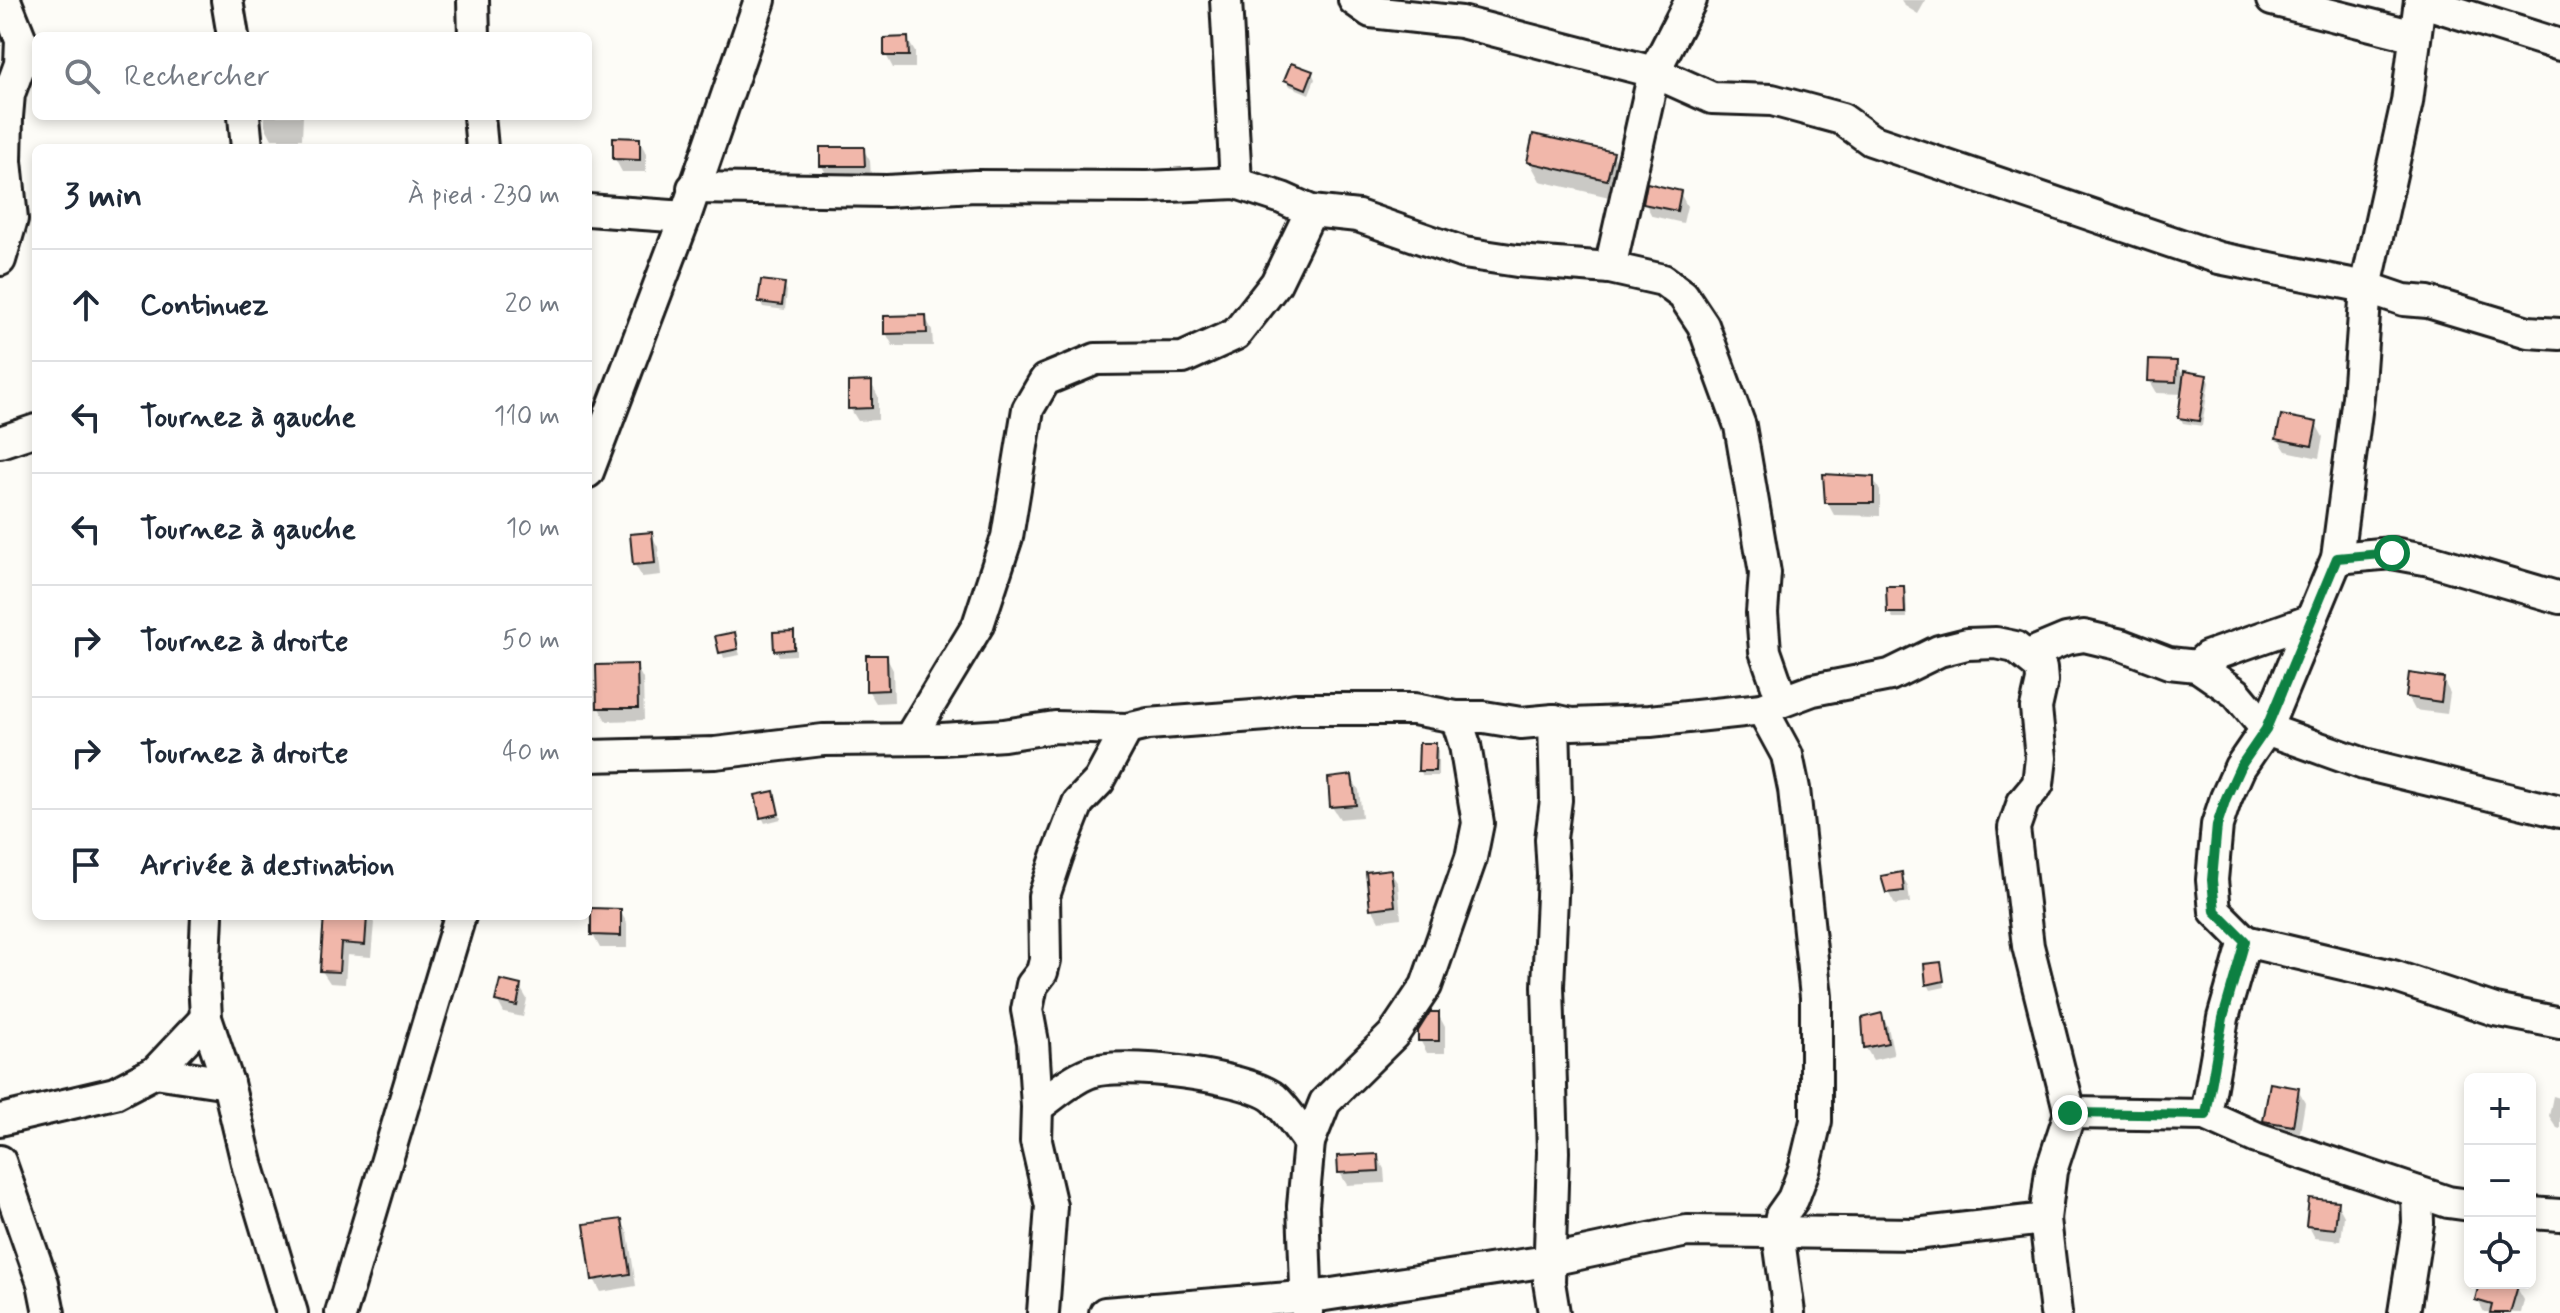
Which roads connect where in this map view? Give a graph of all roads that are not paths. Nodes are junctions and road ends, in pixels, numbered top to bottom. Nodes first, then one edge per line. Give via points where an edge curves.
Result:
1 (5, 0) edge
2 (227, 0) edge
3 (473, 0) edge
4 (760, 0) edge
5 (1226, 0) edge
6 (1354, 0) edge
7 (1691, 0) edge
8 (2272, 0) edge
9 (2420, 0) edge
10 (232, 32) edge
11 (474, 32) edge
12 (2415, 36) junction
13 (2560, 45) edge
14 (1654, 72) junction
15 (244, 120) edge
16 (479, 120) edge
17 (247, 144) edge
18 (482, 144) edge
19 (1236, 183) junction
20 (693, 188) junction
21 (592, 210) edge
22 (1311, 211) junction
23 (685, 217) junction
24 (24, 222) edge
25 (0, 260) edge
26 (1610, 268) junction
27 (2366, 287) junction
28 (2560, 334) edge
29 (32, 431) edge
30 (0, 442) edge
31 (592, 461) edge
32 (2337, 558) junction
33 (2560, 598) edge
34 (2309, 621) junction
35 (2028, 655) junction
36 (2197, 666) junction
37 (1772, 705) junction
38 (1456, 717) junction
39 (1554, 720) junction
40 (1127, 729) junction
41 (2266, 729) junction
42 (909, 739) junction
43 (592, 756) edge
44 (2560, 812) edge
45 (207, 920) edge
46 (459, 920) edge
47 (2245, 941) junction
48 (206, 1018) junction
49 (2560, 1023) edge
50 (155, 1072) junction
51 (228, 1083) junction
52 (1037, 1107) junction
53 (2070, 1113) junction
54 (2206, 1115) junction
55 (0, 1120) edge
56 (1309, 1142) junction
57 (0, 1161) edge
58 (2417, 1192) junction
59 (2464, 1204) edge
60 (2536, 1213) edge
61 (2560, 1215) edge
62 (2045, 1219) junction
63 (1778, 1232) junction
64 (1550, 1260) junction
65 (1306, 1305) edge
66 (49, 1313) edge
67 (292, 1313) edge
68 (341, 1313) edge
69 (1043, 1313) edge
70 (1105, 1313) edge
71 (1554, 1313) edge
72 (1789, 1313) edge
73 (2056, 1313) edge
74 (2404, 1313) edge

1 - 24 street via 21,40 20,64 9,94 6,161
2 - 10 street
3 - 11 street
4 - 20 street
5 - 19 street
6 - 14 street via 1371,12 1461,22
7 - 14 street
8 - 12 street
9 - 12 street
9 - 13 street
12 - 27 street via 2407,102
14 - 26 street
14 - 27 street via 1712,98 1772,100 1842,119 1871,140 2219,258
15 - 17 street
16 - 18 street
19 - 20 street via 887,191
19 - 22 street
20 - 23 street
21 - 23 street
22 - 26 street via 1358,216 1464,253
22 - 42 street via 1276,283 1236,334 1183,358 1096,359 1045,380 1028,409 1007,537 978,625
23 - 31 street
24 - 25 street
26 - 37 street via 1663,280 1683,295 1703,325 1740,426 1765,573 1762,613
27 - 28 street via 2528,332
27 - 32 street
29 - 30 street
32 - 33 street via 2392,553
32 - 34 street
34 - 36 street via 2207,657
34 - 41 street
35 - 36 street via 2084,636 2169,663
35 - 37 street via 1996,643 1967,644 1890,675 1813,690
35 - 53 street via 2041,668 2036,708 2041,758 2038,784 2023,802 2014,828 2017,864 2028,946
36 - 41 street via 2236,693
37 - 39 street via 1650,721
37 - 63 street via 1794,789 1816,997 1816,1121 1805,1167
38 - 39 street via 1521,723
38 - 40 street via 1414,709 1295,709
38 - 56 street via 1478,823 1443,939 1426,986 1393,1035 1325,1102
39 - 64 street via 1548,986
40 - 42 street via 1055,727
40 - 52 street via 1099,781 1078,803 1044,896 1045,960 1027,1010
41 - 44 street via 2364,764
41 - 47 street via 2240,767 2216,839 2215,911
42 - 43 street
45 - 48 street
46 - 68 street
47 - 49 street
47 - 54 street via 2223,1018
48 - 50 street
48 - 51 street
50 - 51 street
50 - 55 street via 115,1093
51 - 67 street
52 - 56 street via 1088,1073 1117,1067 1203,1074 1273,1097
52 - 69 street via 1036,1141 1051,1206
53 - 54 street
53 - 62 street via 2051,1171
54 - 58 street via 2257,1138
56 - 65 street via 1303,1206
57 - 66 street
58 - 59 street
58 - 74 street via 2415,1252
60 - 61 street
62 - 63 street via 1915,1234
62 - 73 street
63 - 64 street via 1687,1231
63 - 72 street
64 - 65 street
64 - 71 street
65 - 70 street

